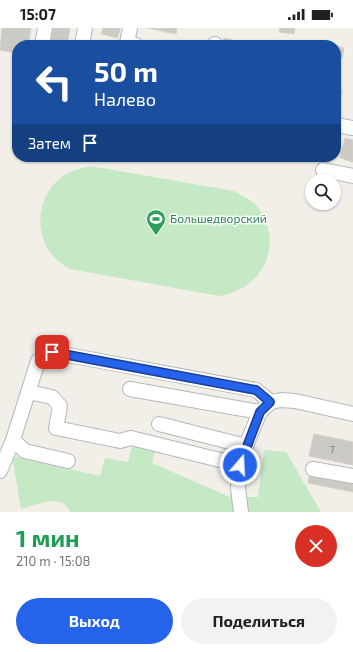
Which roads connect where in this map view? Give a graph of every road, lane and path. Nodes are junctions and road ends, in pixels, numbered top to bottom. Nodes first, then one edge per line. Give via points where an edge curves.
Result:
1 (45, 28) edge
2 (85, 28) edge
3 (130, 28) edge
4 (43, 40) edge
5 (83, 40) edge
6 (128, 40) edge
7 (341, 126) edge
8 (353, 128) edge
9 (323, 170) dead end
10 (353, 176) edge
11 (130, 389) dead end
12 (28, 392) junction
13 (265, 407) junction
14 (353, 414) edge
15 (159, 424) dead end
16 (13, 440) junction
17 (246, 446) junction
18 (68, 461) dead end
19 (240, 465) junction
20 (313, 469) dead end
21 (0, 471) edge
22 (353, 476) edge
23 (241, 512) edge

1 - 4 street
2 - 5 street
3 - 6 street
7 - 8 street
9 - 10 street
11 - 13 street
12 - 13 street via 38,361 52,352 256,390
12 - 16 street
12 - 19 street via 52,397 60,406 56,428 120,441 131,438
13 - 14 street via 281,400 295,401
13 - 17 street
15 - 17 street
16 - 18 street via 25,451
16 - 21 street
17 - 19 street
19 - 23 street via 238,488
20 - 22 street

